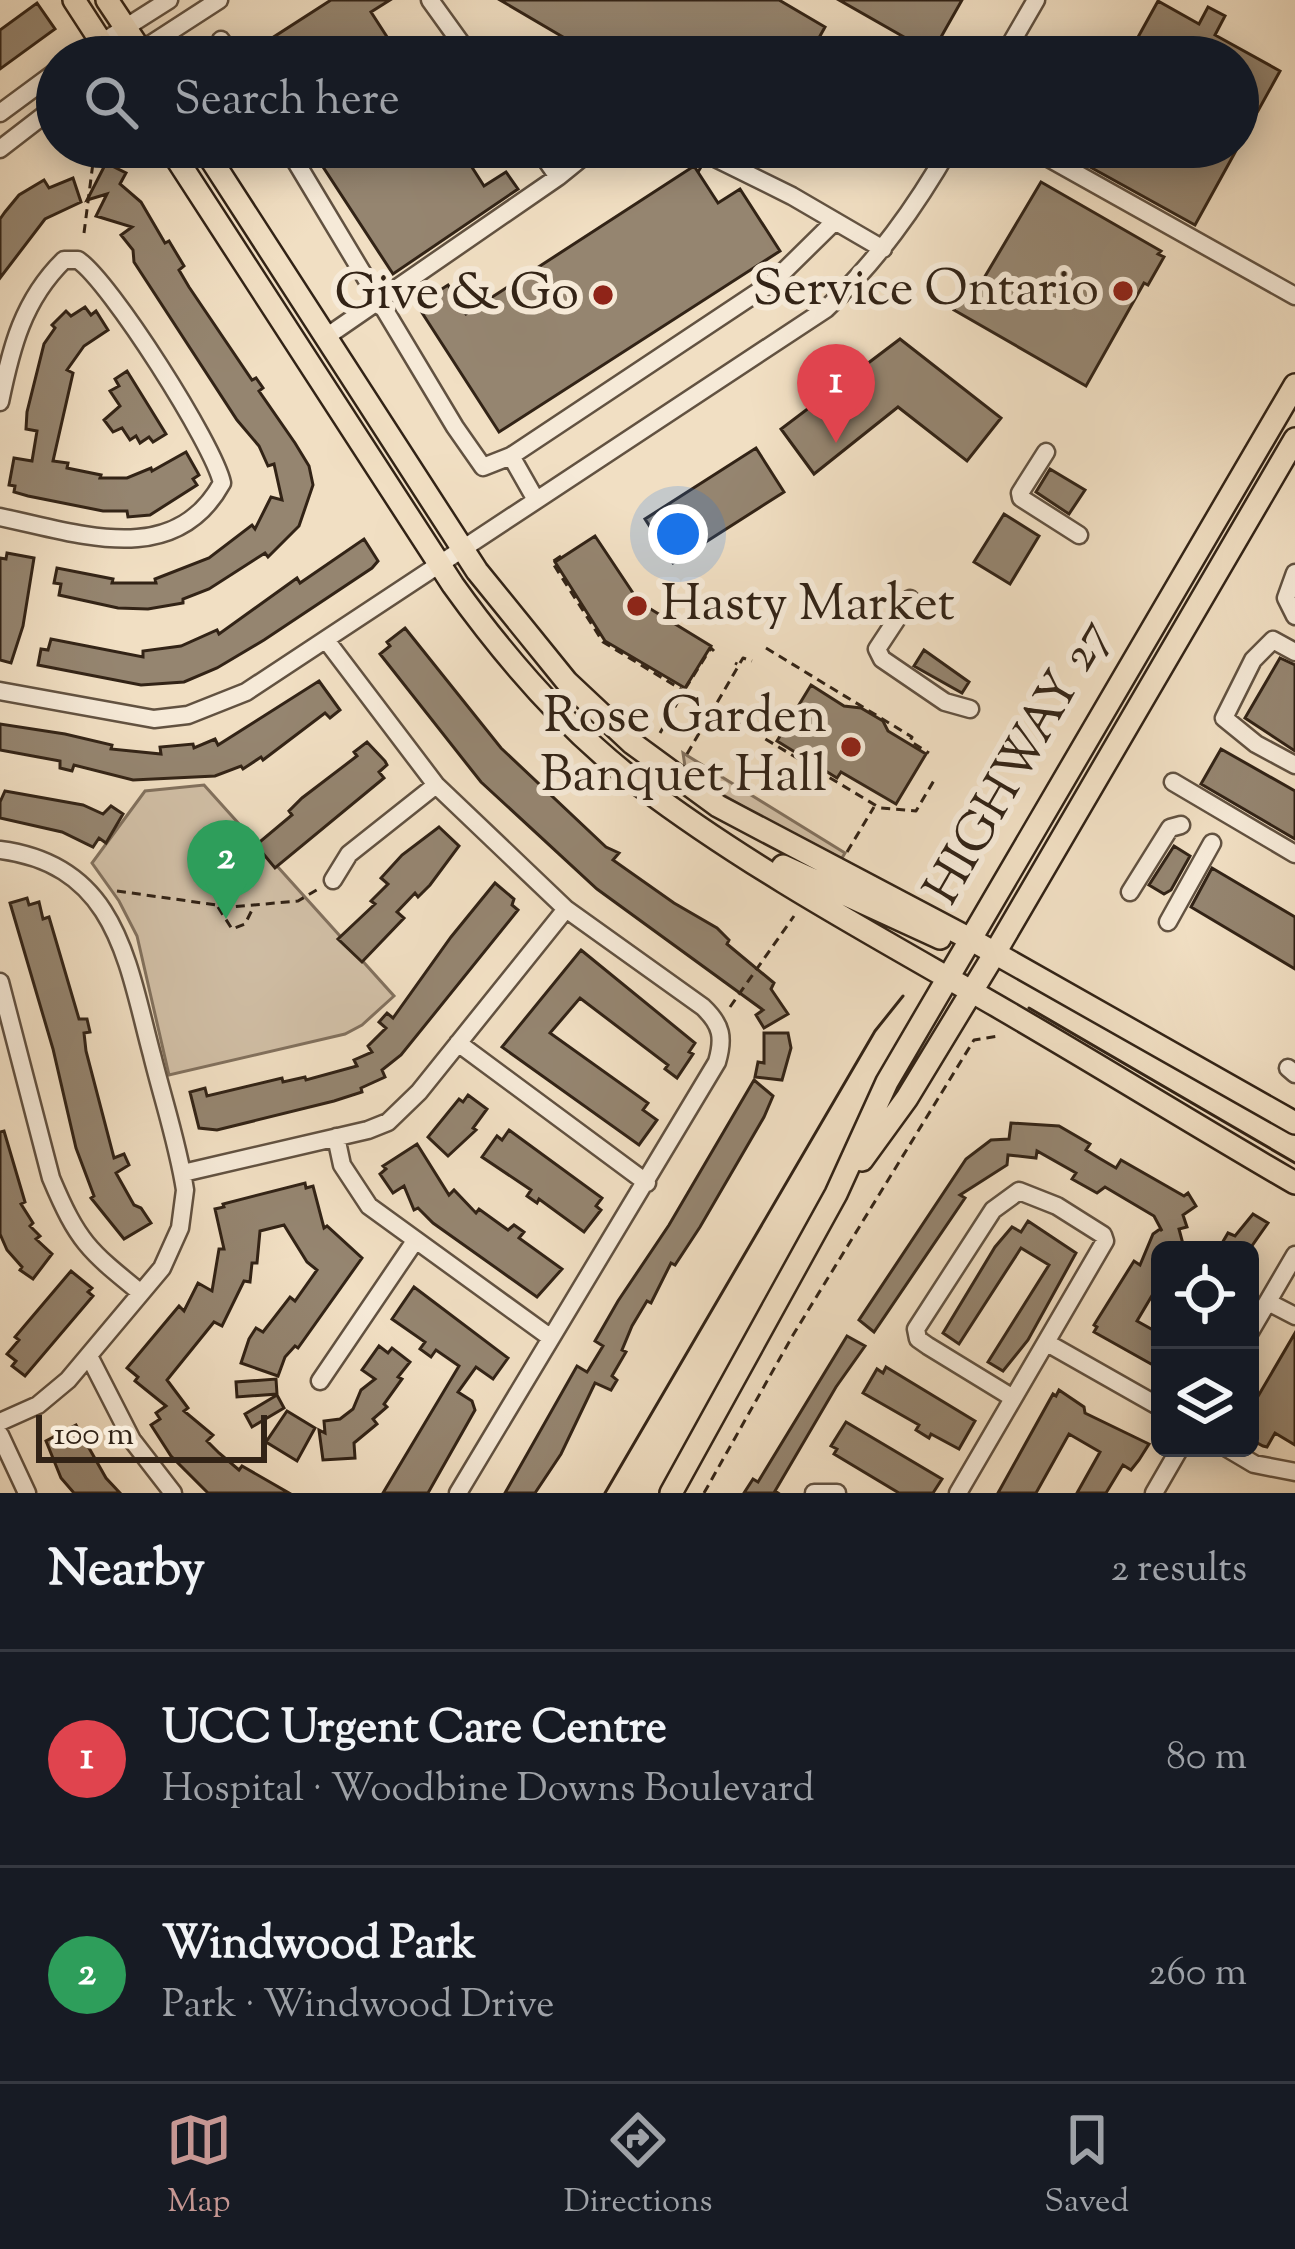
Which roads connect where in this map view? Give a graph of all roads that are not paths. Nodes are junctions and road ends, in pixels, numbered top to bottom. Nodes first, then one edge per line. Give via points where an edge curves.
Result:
1 (74, 0) edge
2 (107, 0) edge
3 (169, 0) edge
4 (219, 0) edge
5 (430, 0) edge
6 (1036, 0) edge
7 (126, 28) junction
8 (97, 36) edge
9 (119, 36) edge
10 (130, 36) edge
11 (167, 36) edge
12 (456, 36) edge
13 (1015, 36) edge
14 (36, 86) edge
15 (0, 113) edge
16 (36, 121) edge
17 (0, 149) edge
18 (183, 168) edge
19 (217, 168) edge
20 (300, 168) edge
21 (552, 168) edge
22 (569, 168) edge
23 (733, 168) edge
24 (938, 168) edge
25 (1066, 168) edge
26 (558, 177) junction
27 (835, 221) junction
28 (883, 249) junction
29 (1295, 296) edge
30 (380, 302) junction
31 (326, 337) junction
32 (1295, 385) edge
33 (0, 402) edge
34 (1295, 439) edge
35 (1046, 452) dead end
36 (511, 456) junction
37 (536, 500) junction
38 (0, 517) edge
39 (1079, 535) dead end
40 (463, 549) junction
41 (439, 564) junction
42 (1295, 573) edge
43 (910, 599) dead end
44 (1295, 616) edge
45 (326, 640) junction
46 (1295, 652) edge
47 (0, 691) edge
48 (970, 709) dead end
49 (657, 764) junction
50 (1295, 765) edge
51 (1173, 782) dead end
52 (637, 783) junction
53 (436, 784) junction
54 (1181, 825) dead end
55 (724, 842) junction
56 (1212, 843) dead end
57 (0, 850) edge
58 (1295, 854) edge
59 (333, 880) road end
60 (1130, 892) dead end
61 (566, 909) junction
62 (1168, 922) dead end
63 (966, 945) junction
64 (991, 959) junction
65 (946, 979) junction
66 (0, 982) edge
67 (971, 992) junction
68 (458, 1043) junction
69 (1295, 1123) edge
70 (336, 1137) junction
71 (182, 1173) junction
72 (647, 1183) junction
73 (1295, 1183) edge
74 (836, 1194) junction
75 (415, 1241) junction
76 (1295, 1255) edge
77 (141, 1293) junction
78 (1268, 1302) junction
79 (1295, 1316) edge
80 (1259, 1318) edge
81 (551, 1338) junction
82 (1049, 1344) junction
83 (88, 1356) junction
84 (320, 1382) dead end
85 (1013, 1397) junction
86 (1151, 1402) edge
87 (0, 1422) edge
88 (0, 1435) edge
89 (1175, 1457) edge
90 (1242, 1457) edge
91 (1295, 1472) edge
92 (27, 1493) edge
93 (172, 1493) edge
94 (458, 1493) edge
95 (671, 1493) edge
96 (814, 1493) edge
97 (837, 1493) edge
98 (958, 1493) edge
99 (1154, 1493) edge

1 - 8 main road
2 - 7 main road
3 - 7 street
4 - 11 street
5 - 12 street
6 - 13 street
7 - 9 street
7 - 10 main road
14 - 15 street
16 - 17 street
18 - 41 main road
19 - 31 main road
20 - 30 street
21 - 26 street
22 - 26 street
23 - 27 street
24 - 28 street
25 - 29 street
26 - 30 street
27 - 28 street
27 - 36 street via 773,282
28 - 37 street via 790,336
30 - 31 street
30 - 36 street via 483,467
31 - 40 main road
32 - 63 main road, HIGHWAY 27
33 - 38 street via 31,300 64,260 78,260 105,286 209,446 222,483 210,504 162,535 104,539
34 - 64 main road, HIGHWAY 27
35 - 39 street via 1021,498
36 - 37 street
37 - 40 street
40 - 41 street
40 - 49 main road via 567,682
41 - 45 street
41 - 52 main road via 525,677
42 - 44 street via 1286,598
43 - 48 street via 878,649 882,659 945,702
45 - 47 street via 246,692 170,718
45 - 53 street
46 - 50 street via 1273,640 1253,659 1223,718
49 - 52 main road
49 - 63 main road
51 - 58 street
52 - 55 main road
53 - 59 street via 350,854
53 - 61 street
54 - 60 street via 1170,828
55 - 63 main road
55 - 65 main road
56 - 62 street
57 - 71 street via 76,880 119,932
61 - 68 street
61 - 72 street via 718,1024 717,1062
63 - 64 main road
63 - 65 main road, HIGHWAY 27
64 - 67 main road, HIGHWAY 27
64 - 69 main road
65 - 67 main road
65 - 74 main road, HIGHWAY 27 via 886,1082
66 - 77 street via 62,1205 83,1245
67 - 73 main road
67 - 74 main road, HIGHWAY 27
68 - 70 street via 388,1122
68 - 72 street
70 - 71 street
70 - 75 street via 355,1191
71 - 77 street via 176,1240
72 - 81 street
74 - 95 main road, HIGHWAY 27
75 - 81 street
75 - 84 street
76 - 78 street
77 - 83 street
78 - 79 street
78 - 80 street
81 - 94 street
82 - 85 street
82 - 85 street via 1106,1241 1018,1191 993,1210 916,1329 918,1339
82 - 86 street
83 - 87 street via 38,1406
83 - 93 street via 132,1440
85 - 98 street
88 - 92 street
89 - 99 street
90 - 91 street
96 - 97 street

